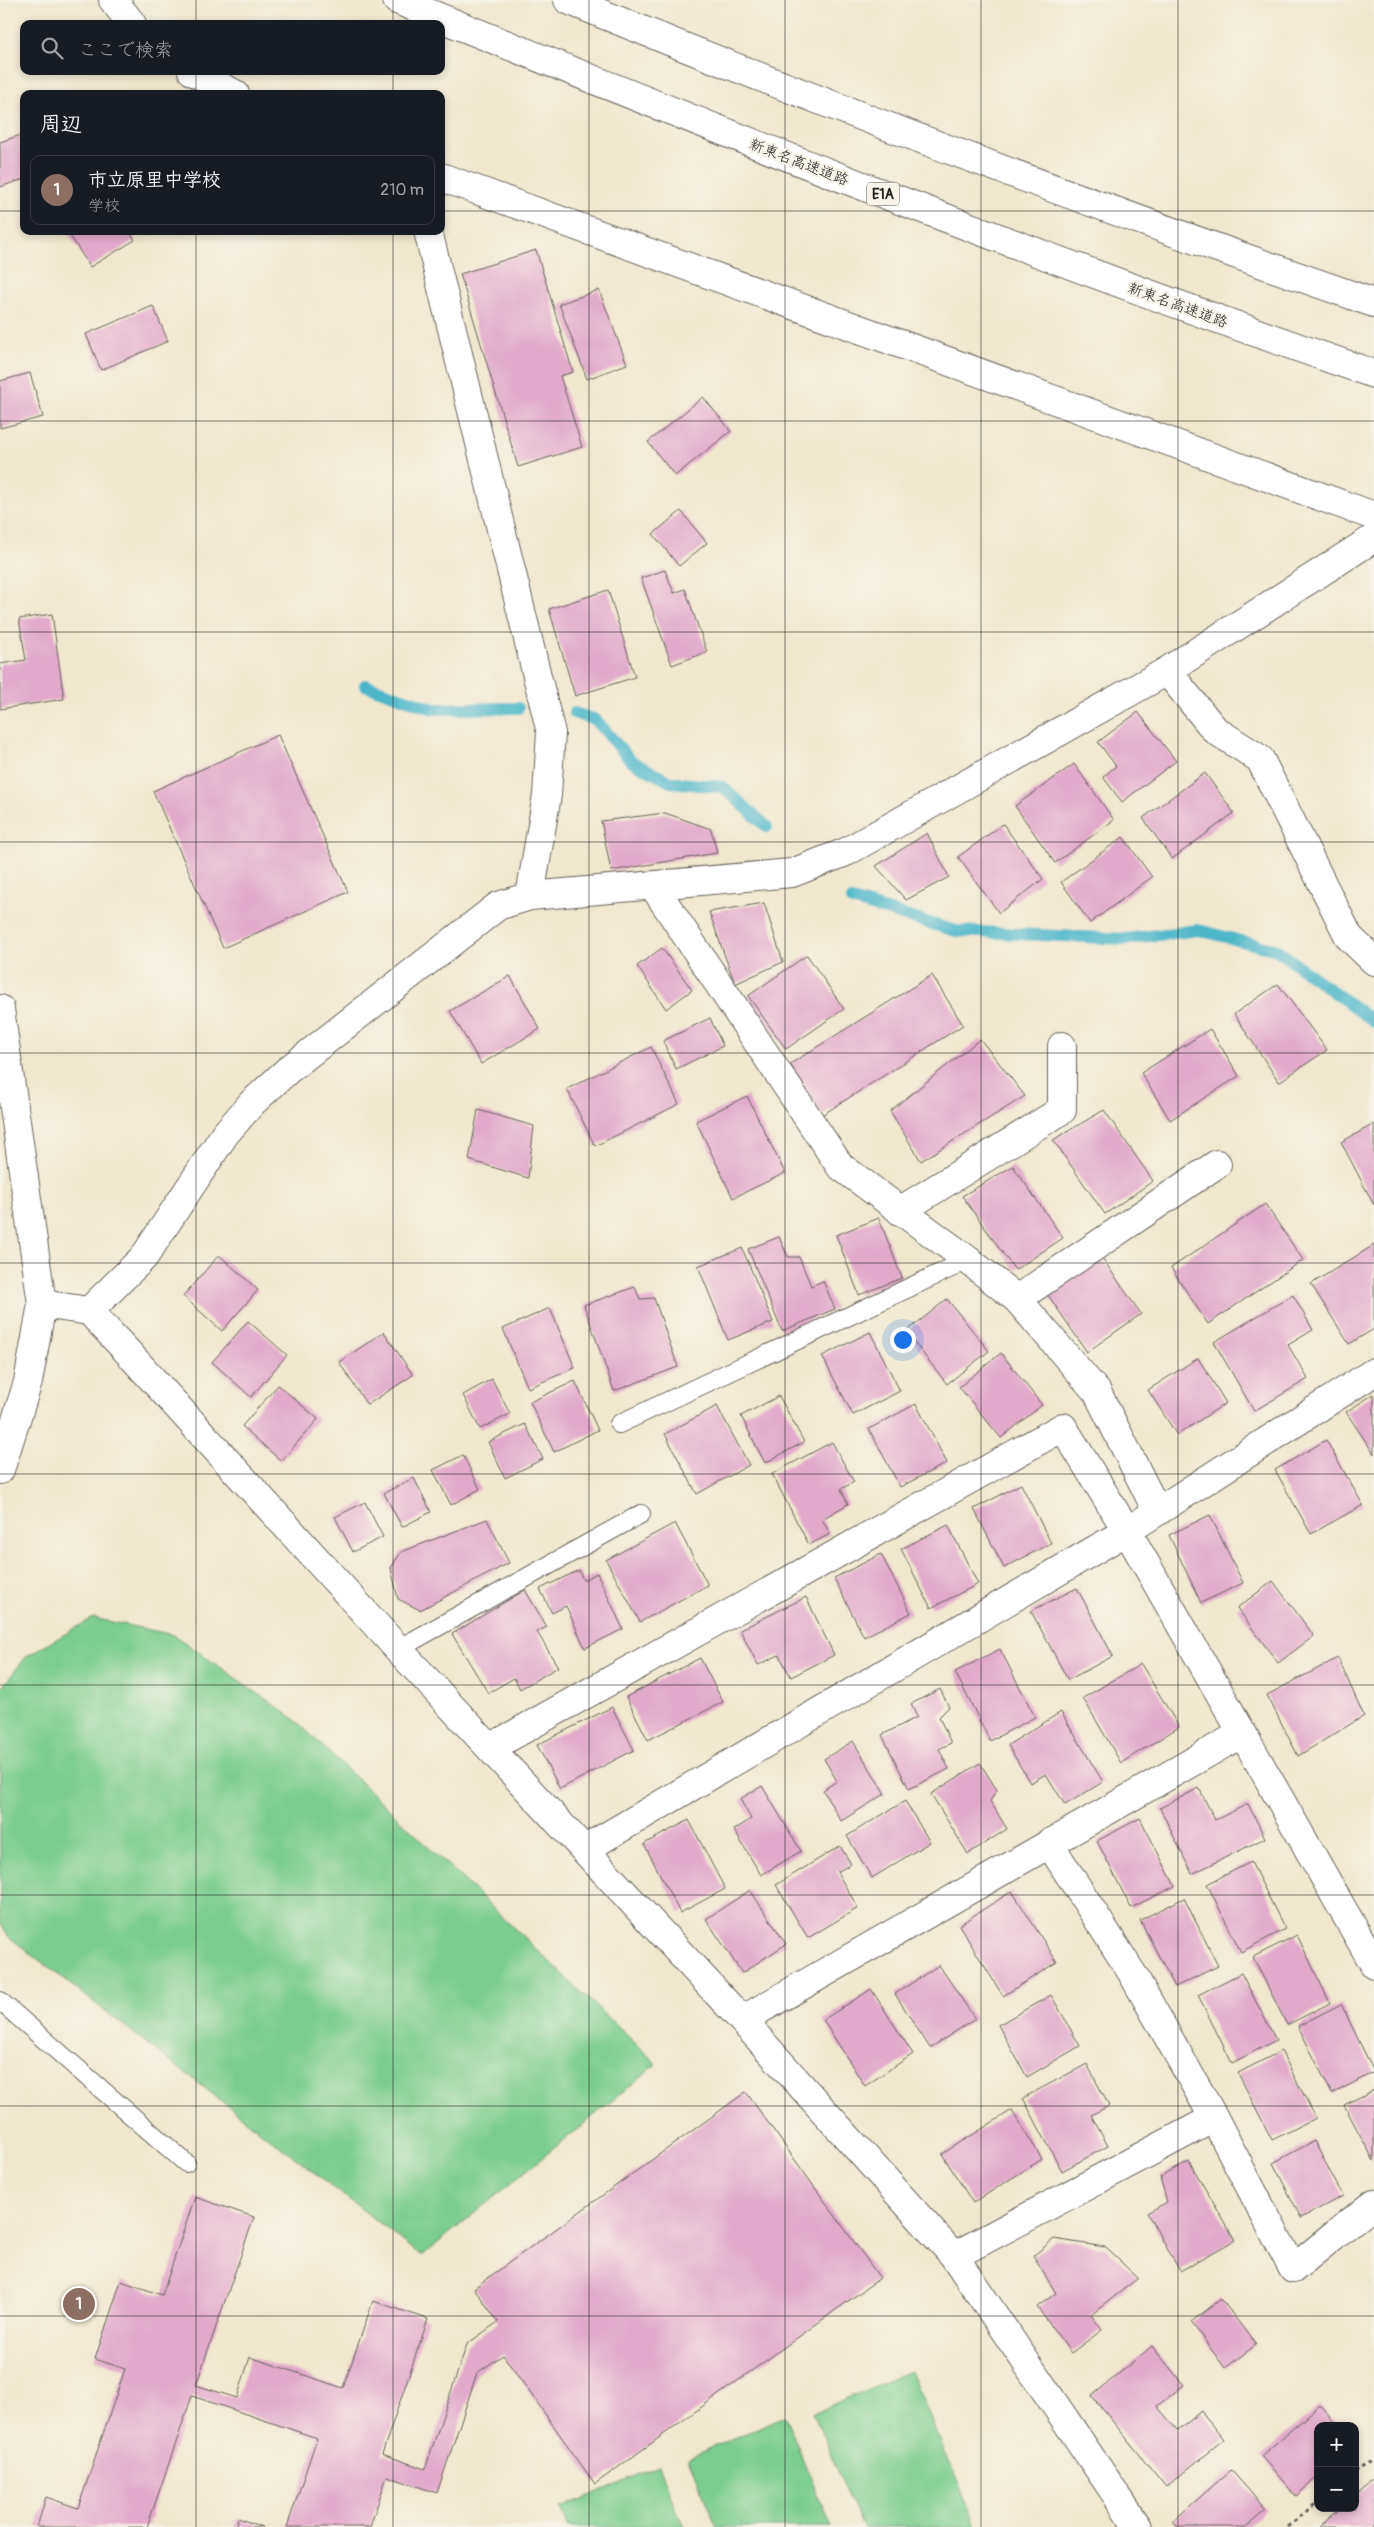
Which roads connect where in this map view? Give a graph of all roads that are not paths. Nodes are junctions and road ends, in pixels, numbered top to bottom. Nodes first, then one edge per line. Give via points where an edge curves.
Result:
1 (113, 0) edge
2 (397, 0) edge
3 (568, 0) edge
4 (129, 20) edge
5 (199, 75) edge
6 (228, 90) edge
7 (445, 178) edge
8 (429, 235) edge
9 (1374, 303) edge
10 (1374, 374) edge
11 (1374, 516) edge
12 (1374, 538) edge
13 (1167, 671) junction
14 (654, 887) junction
15 (530, 896) junction
16 (1374, 961) edge
17 (0, 1009) edge
18 (1062, 1046) dead end
19 (1217, 1164) dead end
20 (900, 1211) junction
21 (968, 1260) junction
22 (1017, 1299) junction
23 (42, 1304) junction
24 (89, 1311) junction
25 (1374, 1372) edge
26 (619, 1424) dead end
27 (0, 1470) edge
28 (1157, 1511) junction
29 (641, 1514) dead end
30 (1127, 1531) junction
31 (398, 1649) junction
32 (1241, 1734) junction
33 (490, 1748) junction
34 (1049, 1843) junction
35 (585, 1849) junction
36 (1364, 1925) edge
37 (1374, 1964) edge
38 (0, 2001) edge
39 (742, 2020) junction
40 (1214, 2118) junction
41 (186, 2163) dead end
42 (1374, 2203) edge
43 (954, 2256) junction
44 (1138, 2527) edge

1 - 4 main road
2 - 10 main road, 新東名高速道路 / E1A via 711,128 1209,317
3 - 9 main road via 749,74 1221,250
5 - 6 main road
7 - 11 main road
8 - 15 main road via 551,734 547,795
12 - 13 main road
13 - 14 main road via 846,852 792,873
13 - 16 main road via 1215,730 1260,759 1349,936
14 - 15 main road
14 - 20 main road via 840,1166
15 - 24 main road via 498,906 288,1070 252,1103 225,1134 144,1257
17 - 23 main road
18 - 20 main road via 1062,1110
19 - 22 main road
20 - 21 main road
21 - 22 main road
21 - 26 lane
22 - 28 main road via 1097,1392
23 - 24 main road
23 - 27 main road via 28,1382
24 - 31 main road
25 - 28 main road
28 - 30 main road
29 - 31 lane
30 - 32 main road
30 - 33 main road via 1064,1427
30 - 35 main road
31 - 33 main road
32 - 34 main road
32 - 36 main road
33 - 35 main road
34 - 39 main road
34 - 40 main road via 1132,1972
35 - 39 main road
36 - 37 main road
38 - 41 lane
39 - 43 main road
40 - 42 main road via 1293,2269
40 - 43 main road
43 - 44 main road

